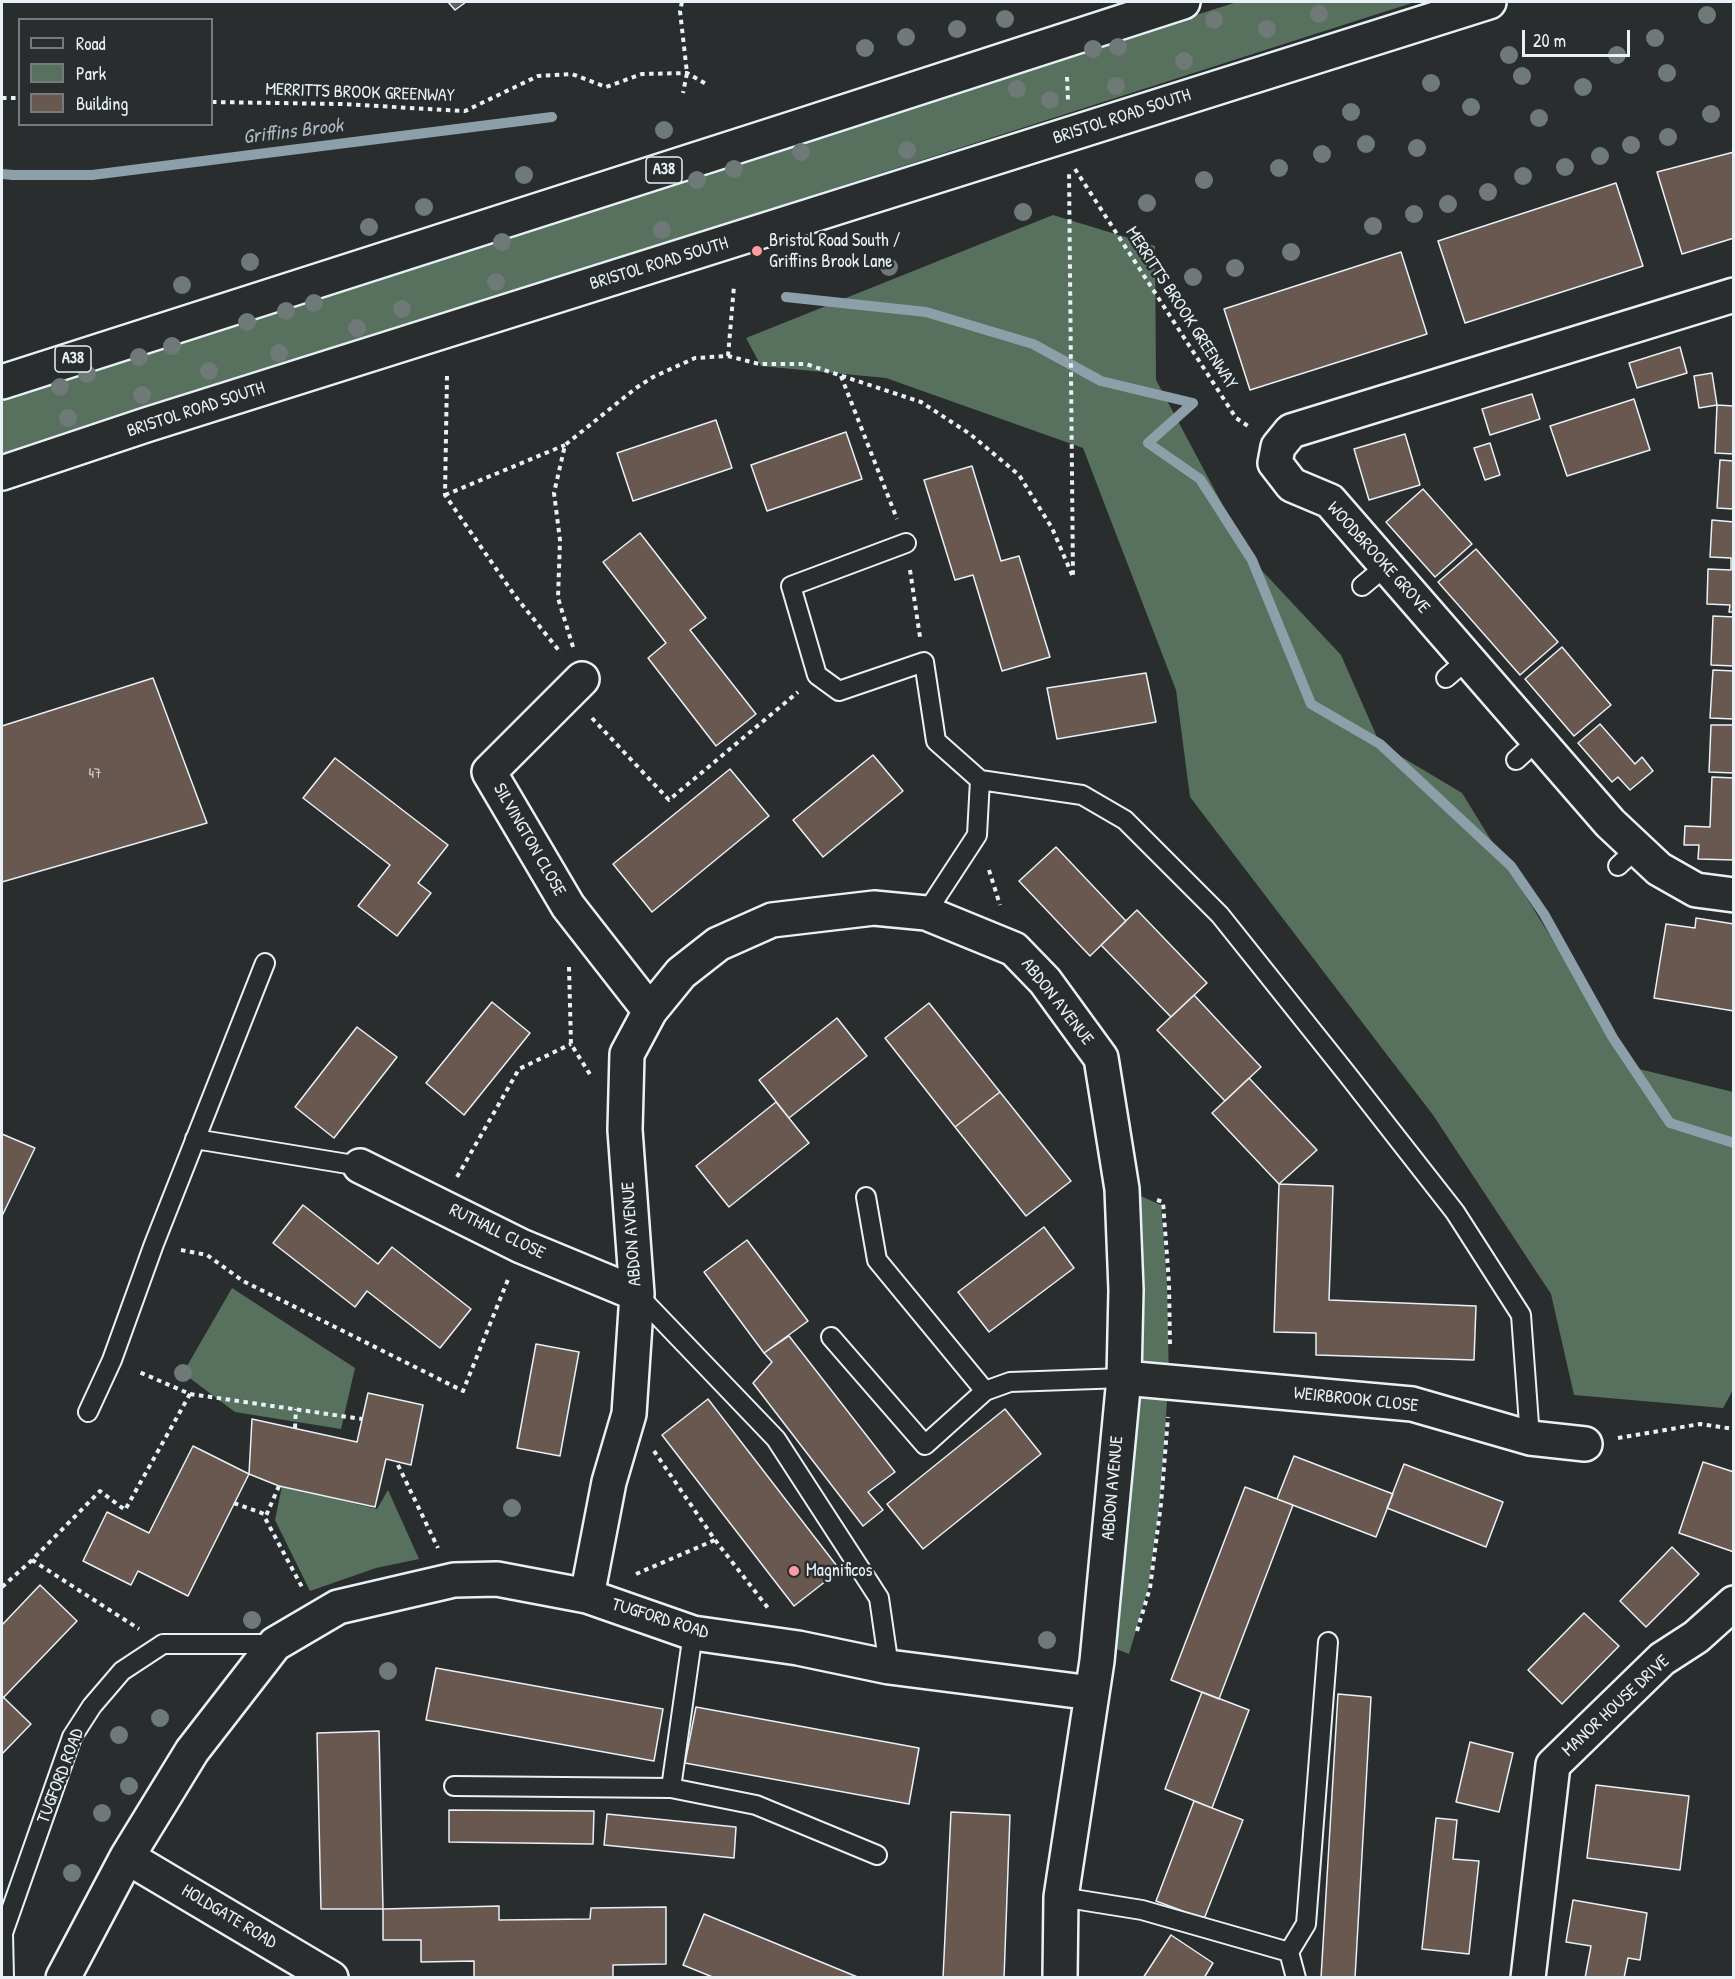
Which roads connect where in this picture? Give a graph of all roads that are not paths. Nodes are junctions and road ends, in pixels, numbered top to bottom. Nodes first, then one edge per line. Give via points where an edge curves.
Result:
1 (1183, 2) edge
2 (1489, 2) edge
3 (1734, 295) edge
4 (2, 382) edge
5 (2, 473) edge
6 (906, 543) road end
7 (575, 686) road end
8 (981, 780) junction
9 (1734, 895) edge
10 (926, 914) junction
11 (265, 963) dead end
12 (650, 1011) junction
13 (195, 1139) junction
14 (360, 1166) joint
15 (866, 1197) dead end
16 (637, 1294) junction
17 (831, 1337) dead end
18 (1124, 1378) junction
19 (985, 1391) junction
20 (88, 1412) dead end
21 (1530, 1438) junction
22 (1585, 1444) road end
23 (587, 1596) junction
24 (1734, 1603) edge
25 (693, 1634) junction
26 (1328, 1642) dead end
27 (275, 1644) junction
28 (889, 1667) junction
29 (1092, 1692) junction
30 (453, 1786) dead end
31 (671, 1788) junction
32 (876, 1855) dead end
33 (127, 1857) junction
34 (1061, 1897) junction
35 (1289, 1952) junction
36 (4, 1977) edge
37 (63, 1977) edge
38 (331, 1977) edge
39 (1059, 1977) edge
40 (1296, 1977) edge
41 (1528, 1977) edge

1 - 4 main road, A38
2 - 5 main road, BRISTOL ROAD SOUTH
3 - 9 main road, WOODBROOKE GROVE via 1291,431 1278,447 1275,463 1292,485 1330,501 1374,576 1527,750 1610,823 1628,857 1696,890
6 - 8 lane via 790,586 817,675 839,692 924,662 936,741
7 - 12 main road, SILVINGTON CLOSE via 489,772 568,906
8 - 10 lane via 977,835
8 - 21 lane via 1082,795 1125,820 1220,915 1455,1212 1521,1315
10 - 12 main road, ABDON AVENUE via 874,908 771,920 718,944 681,973
10 - 18 main road, ABDON AVENUE via 1014,949 1045,981 1101,1058 1122,1189
11 - 13 lane
12 - 16 main road, ABDON AVENUE via 627,1054 625,1130
13 - 14 lane
13 - 20 lane via 112,1360
14 - 16 main road, RUTHALL CLOSE via 521,1246
15 - 19 lane via 877,1260
16 - 23 main road, ABDON AVENUE via 629,1414 609,1482
16 - 28 lane via 776,1439 879,1598
17 - 19 lane via 925,1445
18 - 19 lane via 1011,1382
18 - 21 main road, WEIRBROOK CLOSE via 1412,1404
18 - 29 main road, ABDON AVENUE
21 - 22 main road, WEIRBROOK CLOSE
23 - 25 main road, TUGFORD ROAD
23 - 27 main road, TUGFORD ROAD via 497,1579 454,1580 338,1607
24 - 41 main road, MANOR HOUSE DRIVE via 1696,1637 1662,1659 1553,1765
25 - 28 main road, TUGFORD ROAD via 798,1648
25 - 31 lane
26 - 35 lane via 1306,1924
27 - 33 main road, TUGFORD ROAD via 192,1751
27 - 36 lane, TUGFORD ROAD via 163,1644 122,1671 92,1706 72,1737 3,1933
28 - 29 main road, TUGFORD ROAD
29 - 34 main road, ABDON AVENUE
30 - 31 lane
31 - 32 lane via 756,1805
33 - 37 main road, TUGFORD ROAD
33 - 38 main road, HOLDGATE ROAD
34 - 35 lane via 1142,1910
34 - 39 main road, ABDON AVENUE
35 - 40 lane

